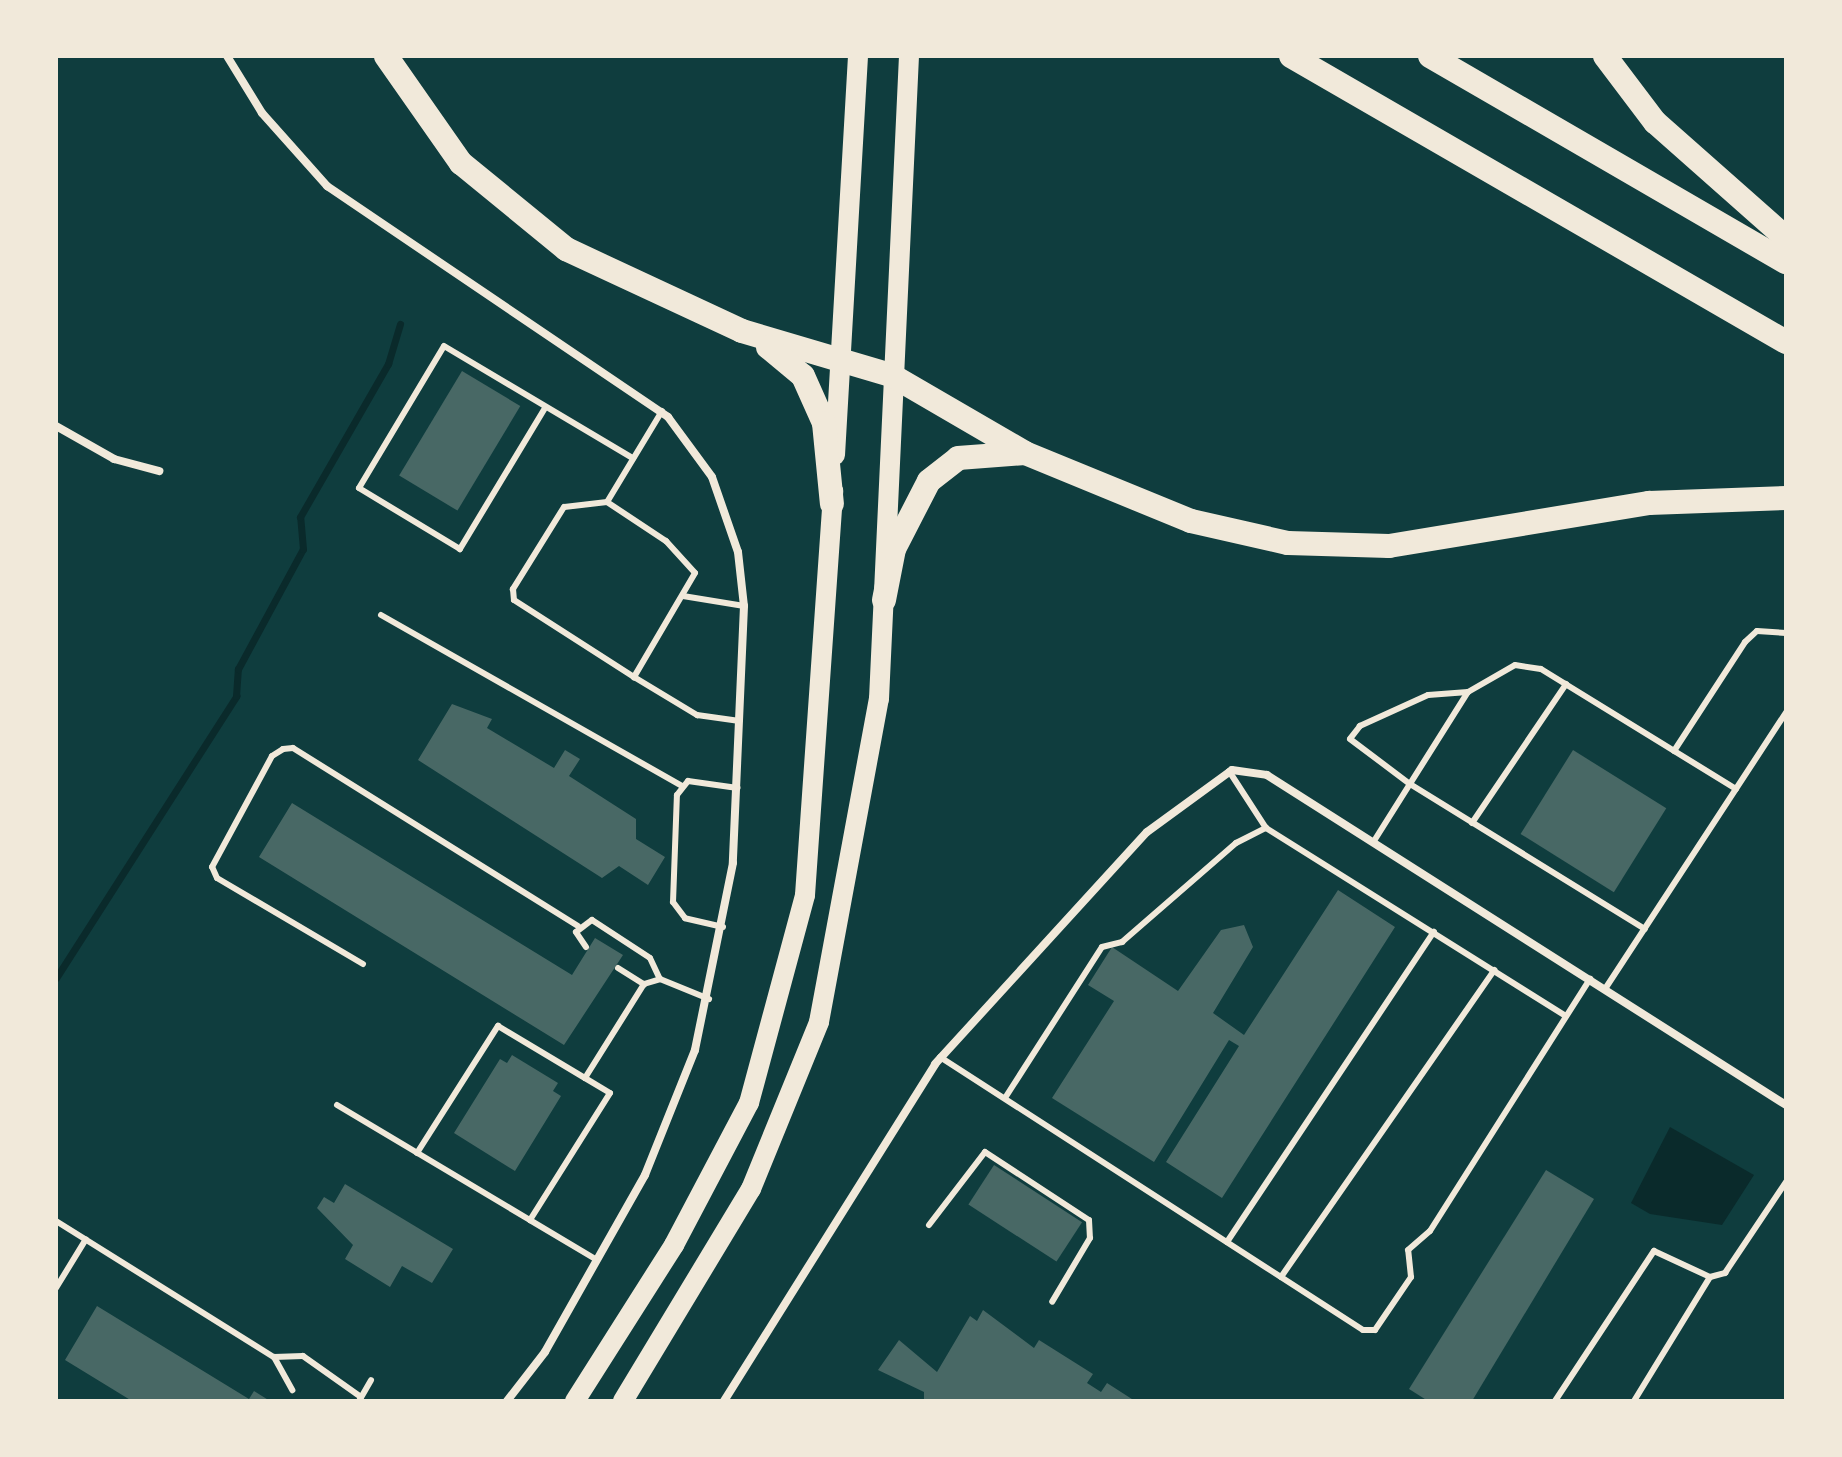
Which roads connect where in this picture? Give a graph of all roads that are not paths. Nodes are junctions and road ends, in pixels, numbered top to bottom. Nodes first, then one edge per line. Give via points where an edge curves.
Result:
1 (227, 56) edge
2 (386, 56) edge
3 (858, 56) edge
4 (909, 56) edge
5 (1291, 56) edge
6 (1430, 56) edge
7 (1605, 56) edge
8 (1786, 238) edge
9 (1786, 262) edge
10 (742, 331) junction
11 (1786, 342) edge
12 (841, 365) junction
13 (891, 375) junction
14 (545, 408) junction
15 (662, 411) junction
16 (56, 426) edge
17 (1025, 453) junction
18 (633, 458) junction
19 (159, 471) dead end
20 (1786, 498) edge
21 (607, 502) junction
22 (832, 504) junction
23 (683, 596) junction
24 (884, 600) junction
25 (744, 606) junction
26 (381, 615) dead end
27 (1786, 633) edge
28 (634, 677) junction
29 (1566, 684) junction
30 (1468, 692) junction
31 (1786, 712) edge
32 (740, 721) junction
33 (1674, 751) junction
34 (1229, 771) junction
35 (1410, 784) junction
36 (682, 786) junction
37 (738, 788) junction
38 (1736, 789) junction
39 (1472, 823) junction
40 (1266, 828) junction
41 (1374, 841) junction
42 (578, 926) junction
43 (723, 927) junction
44 (1645, 929) junction
45 (1434, 932) junction
46 (586, 947) dead end
47 (363, 964) dead end
48 (618, 968) dead end
49 (1494, 970) junction
50 (660, 979) junction
51 (1590, 979) junction
52 (644, 984) junction
53 (1605, 989) junction
54 (709, 999) junction
55 (1566, 1016) junction
56 (940, 1057) junction
57 (585, 1078) junction
58 (1005, 1098) junction
59 (337, 1105) dead end
60 (1786, 1105) edge
61 (417, 1153) junction
62 (1786, 1182) edge
63 (530, 1220) junction
64 (56, 1221) edge
65 (929, 1225) dead end
66 (86, 1239) junction
67 (1227, 1242) junction
68 (597, 1260) junction
69 (1281, 1277) junction
70 (1710, 1277) junction
71 (56, 1288) edge
72 (1052, 1302) dead end
73 (274, 1357) junction
74 (371, 1380) dead end
75 (292, 1390) dead end
76 (360, 1399) edge
77 (507, 1401) edge
78 (575, 1401) edge
79 (623, 1401) edge
80 (724, 1401) edge
81 (1555, 1401) edge
82 (1634, 1401) edge

1 - 15 street via 282,139 327,186
2 - 10 highway via 438,136 510,210 595,266
3 - 12 main road
4 - 13 main road
5 - 11 highway
6 - 9 highway
7 - 8 highway via 1655,122
10 - 12 highway
10 - 22 highway via 803,376 824,423
12 - 13 highway
12 - 22 main road
13 - 17 highway
13 - 24 main road
14 - 14 lane via 444,346 359,488 460,549
14 - 18 lane
15 - 18 lane
15 - 25 street via 699,455 723,500
16 - 19 street via 114,459
17 - 20 highway via 1191,521 1321,546 1424,543 1649,503
17 - 24 highway via 958,458 929,481 894,549
18 - 21 lane
21 - 23 lane via 666,541 695,573
21 - 28 lane via 564,507 513,589 514,600
22 - 78 main road via 805,895 749,1103 674,1245
23 - 25 lane
23 - 28 lane
24 - 79 main road via 879,699 819,1022 751,1189
25 - 32 street
26 - 36 lane
27 - 33 lane via 1757,631 1745,642
28 - 32 lane via 697,715
29 - 30 lane via 1515,665
29 - 33 lane
29 - 39 lane
30 - 35 lane
30 - 35 lane via 1428,695 1360,726 1350,739
31 - 38 lane
32 - 37 street
33 - 38 lane
34 - 40 lane
34 - 41 street via 1241,768 1267,775
34 - 56 street via 1147,832
35 - 39 lane
35 - 41 lane
36 - 37 lane
36 - 43 lane via 673,902 685,918
37 - 43 street
38 - 44 lane
39 - 44 lane
40 - 45 lane
40 - 58 lane via 1236,843 1122,942 1102,947
41 - 51 street
42 - 46 lane
42 - 47 lane via 293,748 283,749 212,867 217,878
42 - 50 lane via 592,920 641,951 657,964
43 - 54 street
44 - 53 lane
45 - 49 lane
45 - 67 lane
48 - 52 lane
49 - 55 lane
49 - 69 lane
50 - 52 lane
50 - 54 lane
51 - 53 street
51 - 55 lane
52 - 57 lane
53 - 60 street
54 - 68 street via 664,1135
55 - 69 lane via 1430,1231 1408,1250 1411,1277 1381,1326 1363,1330
56 - 58 lane
56 - 80 street via 855,1182
57 - 61 lane via 498,1026
57 - 63 lane via 610,1093
58 - 67 lane
59 - 61 lane
61 - 63 lane
62 - 70 lane via 1725,1273
63 - 68 lane
64 - 66 lane
65 - 72 lane via 985,1152 1089,1220 1090,1238
66 - 71 lane
66 - 73 lane
67 - 69 lane
68 - 77 street via 545,1352
70 - 81 lane via 1654,1251
70 - 82 lane
73 - 75 lane
73 - 76 lane via 303,1356
74 - 76 lane

